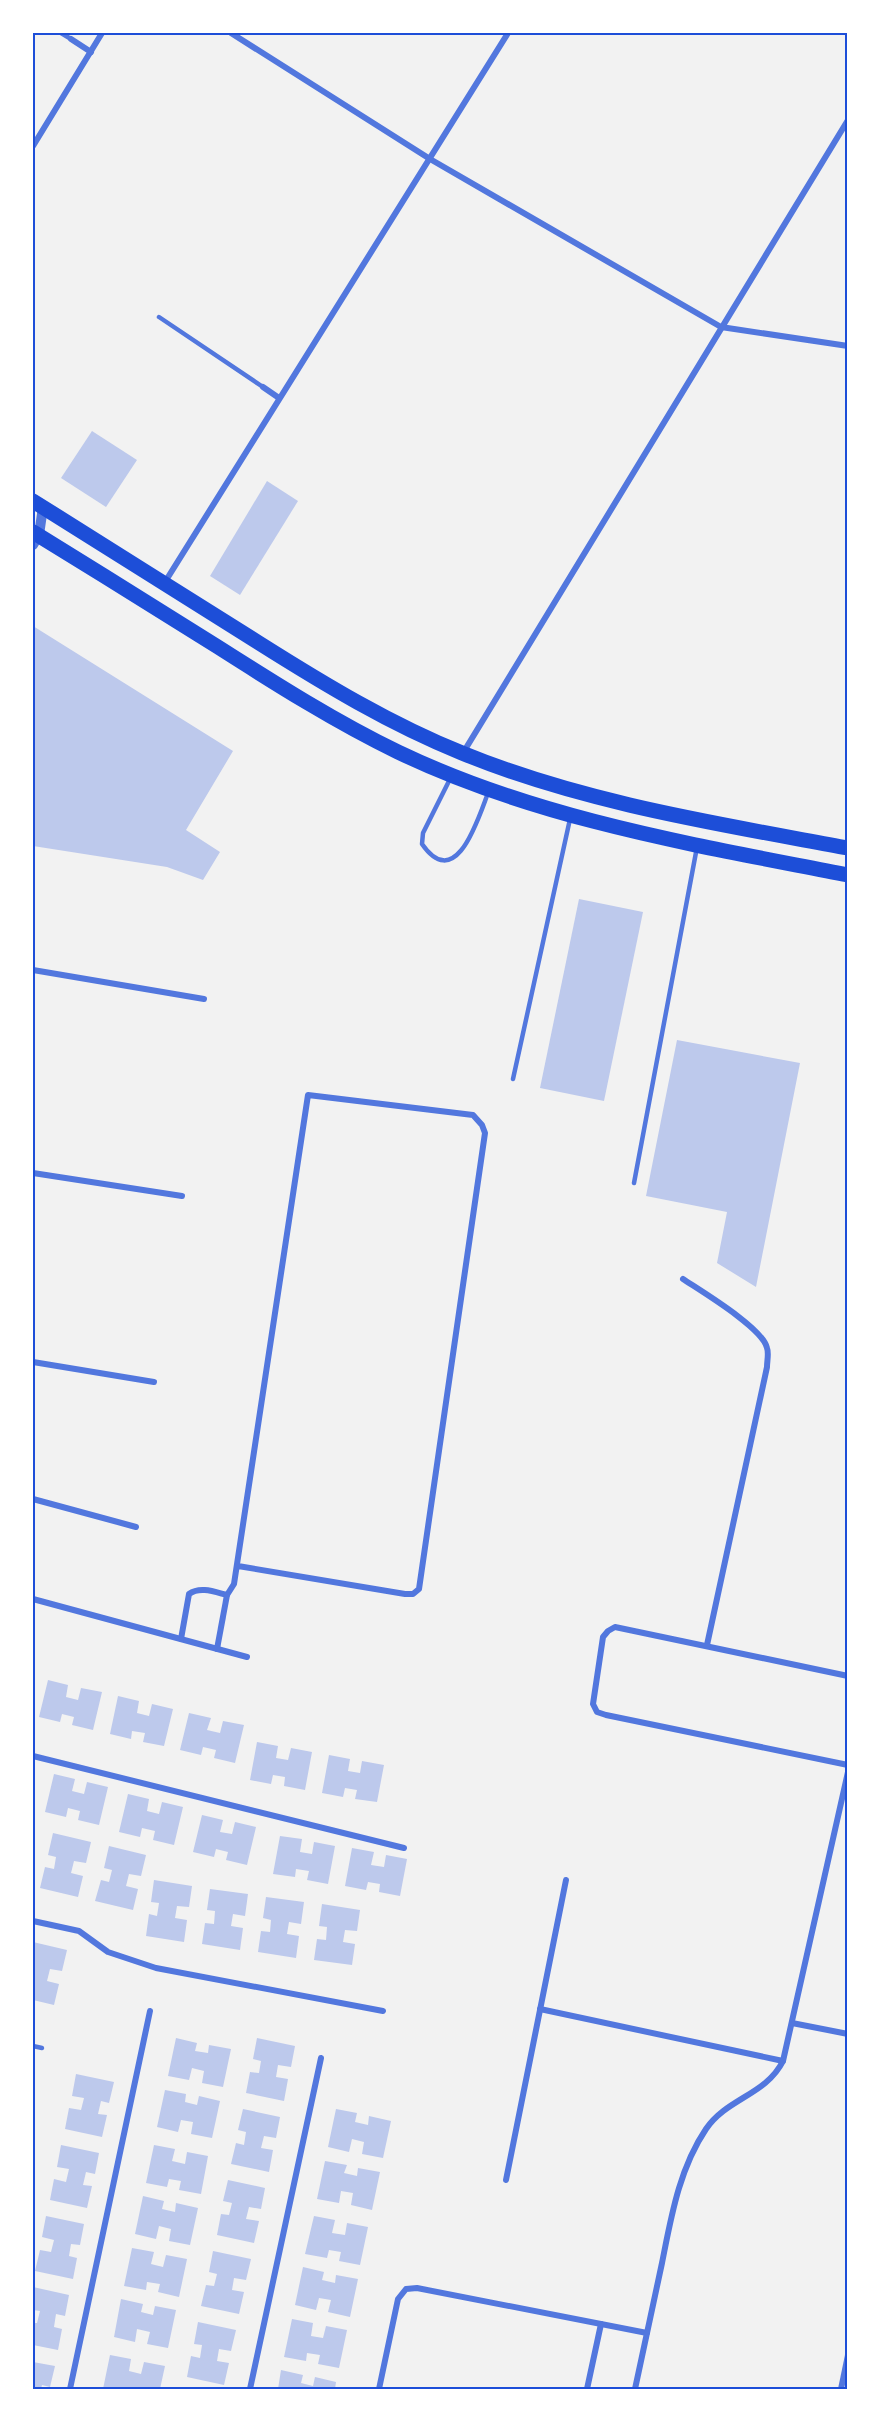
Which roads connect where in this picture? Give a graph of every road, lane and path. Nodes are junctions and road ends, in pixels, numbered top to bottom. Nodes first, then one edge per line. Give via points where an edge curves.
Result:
1 (61, 33) edge
2 (102, 33) edge
3 (231, 33) edge
4 (508, 33) edge
5 (70, 39) joint
6 (91, 51) junction
7 (848, 120) edge
8 (33, 146) edge
9 (430, 159) junction
10 (159, 317) dead end
11 (721, 327) junction
12 (848, 346) edge
13 (262, 387) joint
14 (279, 398) junction
15 (38, 504) edge
16 (35, 537) edge
17 (164, 583) junction
18 (463, 754) junction
19 (452, 775) junction
20 (490, 789) junction
21 (571, 816) junction
22 (698, 844) junction
23 (848, 848) edge
24 (848, 875) edge
25 (33, 970) edge
26 (204, 999) dead end
27 (513, 1079) dead end
28 (33, 1173) edge
29 (634, 1183) dead end
30 (182, 1196) dead end
31 (683, 1279) dead end
32 (33, 1362) edge
33 (154, 1382) dead end
34 (33, 1499) edge
35 (136, 1527) dead end
36 (238, 1566) junction
37 (227, 1595) junction
38 (33, 1599) edge
39 (181, 1639) junction
40 (708, 1645) junction
41 (217, 1649) junction
42 (247, 1657) dead end
43 (848, 1676) edge
44 (33, 1756) edge
45 (848, 1765) edge
46 (848, 1772) edge
47 (404, 1848) dead end
48 (566, 1880) dead end
49 (33, 1921) edge
50 (540, 2009) junction
51 (383, 2011) dead end
52 (150, 2012) dead end
53 (792, 2023) junction
54 (848, 2034) edge
55 (33, 2046) edge
56 (42, 2048) dead end
57 (321, 2058) dead end
58 (783, 2061) junction
59 (506, 2180) dead end
60 (601, 2324) junction
61 (647, 2333) junction
62 (848, 2355) edge
63 (70, 2389) edge
64 (250, 2389) edge
65 (379, 2389) edge
66 (587, 2389) edge
67 (635, 2389) edge
68 (841, 2389) edge

1 - 5 lane
2 - 6 street
3 - 9 street
4 - 9 street
5 - 6 street
6 - 8 street
7 - 11 street
9 - 11 street
9 - 14 street
10 - 13 lane
11 - 12 street
11 - 18 street
13 - 14 street
14 - 17 street
15 - 16 street
15 - 17 main road
16 - 19 main road via 309,702 398,752
17 - 18 main road via 352,699
18 - 23 main road via 558,786 644,807
19 - 20 main road
19 - 20 lane via 423,833 422,844 445,861 460,853 468,842
20 - 21 main road
21 - 22 main road
21 - 27 lane
22 - 24 main road
22 - 29 lane
25 - 26 street
28 - 30 street
31 - 40 street via 746,1323 767,1347 767,1367
32 - 33 street
34 - 35 street
36 - 36 street via 308,1095 472,1115 484,1133 419,1589 405,1594
36 - 37 street
37 - 39 street via 200,1590 189,1594
37 - 41 street
38 - 39 street
39 - 41 street
40 - 43 street
40 - 45 street via 615,1628 608,1631 603,1637 593,1704 597,1712
41 - 42 street
44 - 47 street
46 - 53 street
48 - 50 street
49 - 51 street via 79,1931 108,1952 156,1968
50 - 58 street
50 - 59 street
52 - 63 street
53 - 54 street
53 - 58 street
55 - 56 lane
57 - 64 street
58 - 61 street via 768,2083 725,2109 699,2139 677,2192
60 - 61 street
60 - 65 street via 406,2289 398,2299
60 - 66 street
61 - 67 street
62 - 68 street

